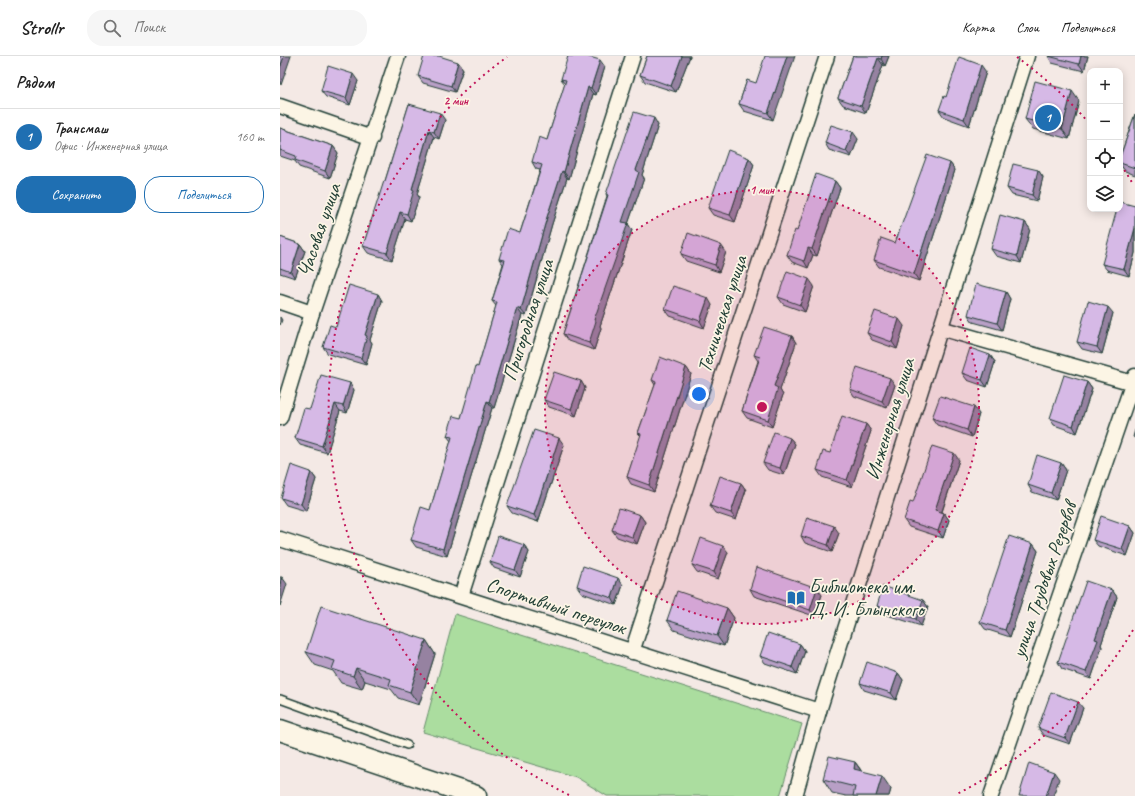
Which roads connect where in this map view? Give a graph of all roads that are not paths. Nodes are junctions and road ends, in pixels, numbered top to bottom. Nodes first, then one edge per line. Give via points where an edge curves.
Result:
1 (398, 56) edge
2 (633, 56) edge
3 (827, 56) edge
4 (1028, 56) edge
5 (280, 106) edge
6 (372, 138) junction
7 (280, 302) edge
8 (312, 313) junction
9 (940, 328) junction
10 (1134, 380) edge
11 (280, 418) edge
12 (280, 539) edge
13 (461, 596) junction
14 (632, 652) junction
15 (280, 699) edge
16 (819, 711) junction
17 (280, 730) edge
18 (407, 745) dead end
19 (476, 796) edge
20 (795, 796) edge
21 (991, 796) edge

1 - 6 street, Часовая улица
2 - 13 street, Пригородная улица
3 - 14 street, Техническая улица
4 - 9 street, Инженерная улица
5 - 6 street
6 - 8 street, Часовая улица
7 - 8 street
8 - 11 street, Часовая улица
9 - 10 street
9 - 16 street, Инженерная улица
10 - 21 street, улица Трудовых Резервов
12 - 13 street, Спортивный переулок
13 - 14 street, Спортивный переулок
14 - 16 street, Спортивный переулок
15 - 18 lane
16 - 20 street, Инженерная улица
17 - 19 main road

